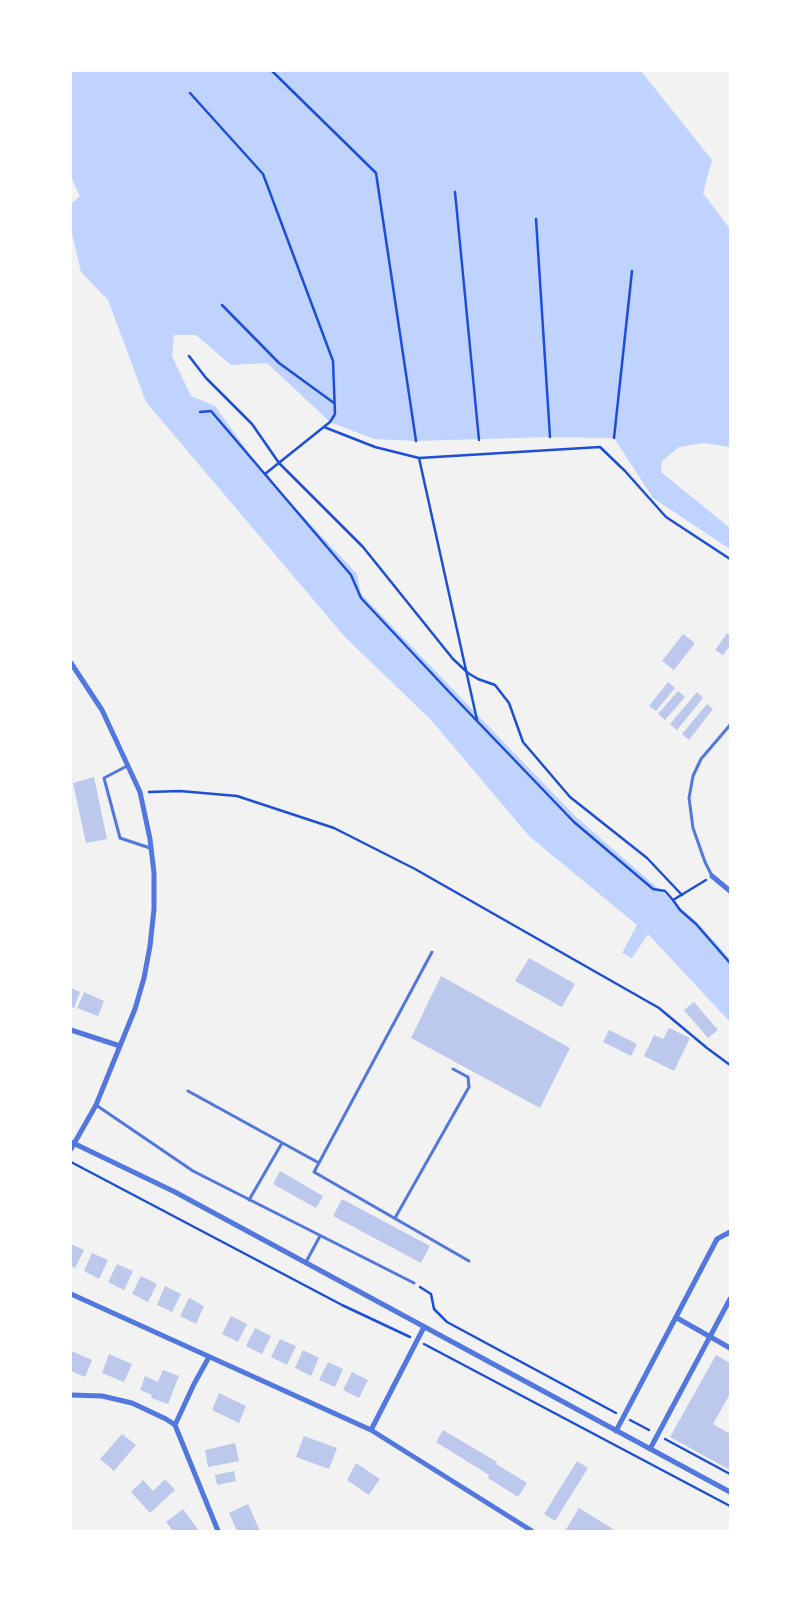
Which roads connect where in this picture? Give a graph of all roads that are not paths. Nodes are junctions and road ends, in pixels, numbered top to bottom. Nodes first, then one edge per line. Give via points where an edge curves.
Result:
1 (71, 663) edge
2 (730, 725) edge
3 (128, 766) junction
4 (151, 849) junction
5 (712, 876) joint
6 (730, 891) edge
7 (432, 952) dead end
8 (71, 1030) edge
9 (120, 1046) junction
10 (453, 1069) dead end
11 (188, 1091) dead end
12 (96, 1105) junction
13 (282, 1143) junction
14 (72, 1145) edge
15 (319, 1163) junction
16 (249, 1200) junction
17 (395, 1218) junction
18 (730, 1232) edge
19 (320, 1236) junction
20 (469, 1260) dead end
21 (306, 1262) junction
22 (414, 1283) road end
23 (71, 1294) edge
24 (730, 1299) edge
25 (677, 1318) junction
26 (424, 1327) junction
27 (710, 1336) junction
28 (730, 1348) edge
29 (209, 1357) junction
30 (71, 1395) edge
31 (175, 1425) junction
32 (371, 1430) junction
33 (616, 1431) junction
34 (650, 1449) junction
35 (730, 1492) edge
36 (218, 1531) edge
37 (532, 1531) edge

1 - 3 street via 102,710
2 - 5 lane via 702,759 693,776 690,798 693,828
3 - 4 street via 140,792
3 - 4 lane via 104,778 120,838
4 - 9 street via 154,909 150,946 135,1009
5 - 6 street
7 - 15 lane
8 - 9 street
9 - 12 street
10 - 17 lane via 468,1077 469,1087
11 - 13 lane
12 - 14 street
12 - 16 lane via 192,1171
13 - 15 lane
13 - 16 lane
14 - 21 street via 174,1192
15 - 17 lane via 314,1172
16 - 19 lane
17 - 20 lane
18 - 25 street via 717,1239
19 - 21 lane
19 - 22 lane
21 - 26 street
23 - 29 street
24 - 27 street
25 - 27 street
25 - 33 street
26 - 32 street
26 - 33 street
27 - 28 street
27 - 34 street
29 - 31 street
29 - 32 street
30 - 31 street via 102,1396 132,1403
31 - 36 street
32 - 37 street
33 - 34 street
34 - 35 street

